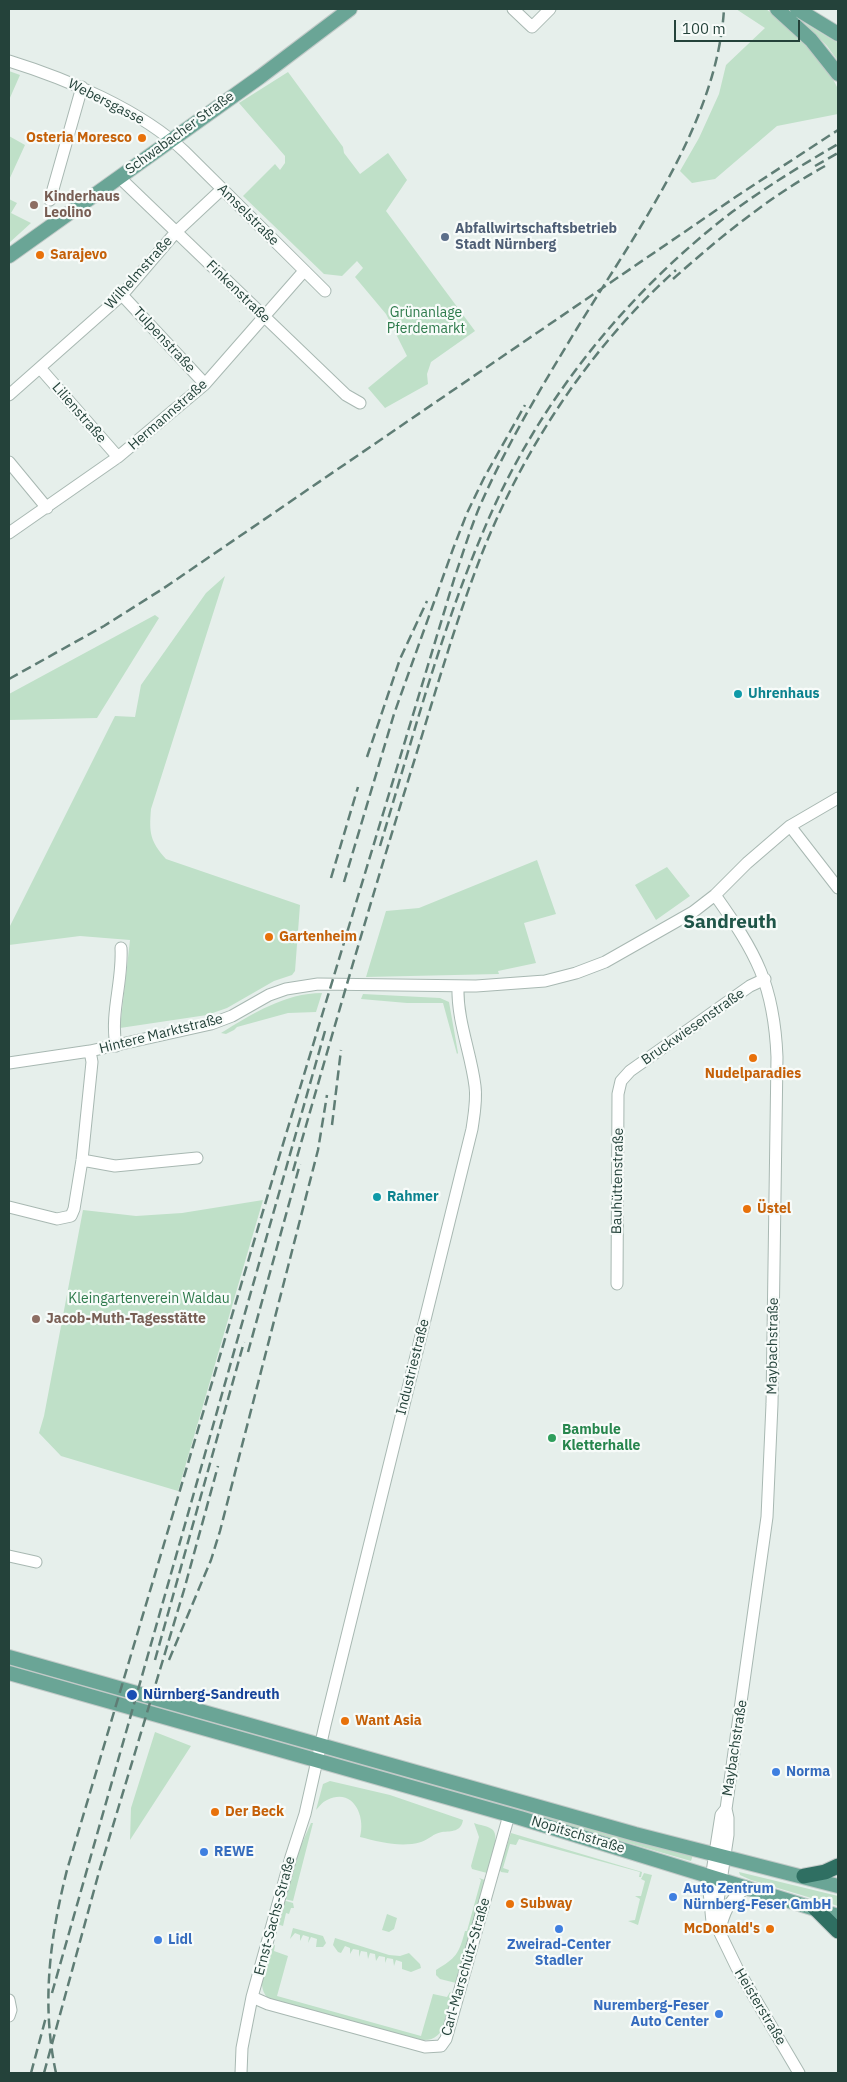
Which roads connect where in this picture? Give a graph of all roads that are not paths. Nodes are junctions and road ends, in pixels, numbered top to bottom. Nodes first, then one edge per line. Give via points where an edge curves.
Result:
1 (350, 9) edge
2 (514, 9) edge
3 (550, 9) edge
4 (777, 9) edge
5 (797, 9) edge
6 (838, 34) edge
7 (9, 61) edge
8 (838, 74) edge
9 (82, 87) junction
10 (171, 139) junction
11 (119, 177) junction
12 (222, 189) junction
13 (50, 200) dead end
14 (176, 232) junction
15 (9, 256) edge
16 (304, 271) junction
17 (325, 291) dead end
18 (122, 295) junction
19 (264, 316) junction
20 (40, 368) junction
21 (205, 384) junction
22 (9, 395) edge
23 (360, 403) dead end
24 (118, 457) junction
25 (9, 462) edge
26 (47, 508) junction
27 (9, 533) edge
28 (838, 798) edge
29 (790, 826) junction
30 (838, 888) edge
31 (715, 895) junction
32 (121, 948) dead end
33 (765, 979) junction
34 (458, 987) junction
35 (116, 1046) junction
36 (90, 1052) junction
37 (9, 1063) edge
38 (623, 1078) joint
39 (197, 1158) dead end
40 (82, 1160) junction
41 (9, 1207) edge
42 (617, 1284) dead end
43 (9, 1556) edge
44 (36, 1562) dead end
45 (9, 1657) edge
46 (9, 1673) edge
47 (320, 1745) junction
48 (317, 1760) junction
49 (400, 1768) junction
50 (393, 1782) junction
51 (509, 1815) junction
52 (720, 1856) junction
53 (838, 1866) edge
54 (804, 1876) junction
55 (716, 1877) junction
56 (838, 1886) edge
57 (748, 1887) junction
58 (830, 1912) edge
59 (838, 1931) edge
60 (721, 1936) junction
61 (252, 1997) junction
62 (9, 2000) edge
63 (9, 2016) edge
64 (241, 2073) edge
65 (800, 2073) edge

1 - 10 main road, Schwabacher Straße
2 - 3 street via 532,27
4 - 8 main road via 811,40
5 - 6 main road
7 - 9 street, Webersgasse
9 - 10 street, Webersgasse via 151,124
9 - 13 street
10 - 11 main road, Schwabacher Straße
10 - 12 street, Amselstraße
11 - 14 street, Finkenstraße
11 - 15 main road, Schwabacher Straße
12 - 14 street, Wilhelmstraße
12 - 16 street, Amselstraße
14 - 18 street, Wilhelmstraße
14 - 19 street, Finkenstraße
16 - 17 street, Amselstraße
16 - 19 street, Hermannstraße
18 - 20 street, Wilhelmstraße
18 - 21 street, Tulpenstraße
19 - 21 street, Hermannstraße
19 - 23 street, Finkenstraße via 346,395
20 - 22 street, Wilhelmstraße
20 - 24 street, Lilienstraße
21 - 24 street, Hermannstraße
24 - 26 street, Hermannstraße
25 - 26 street
26 - 27 street, Hermannstraße
28 - 29 street, Hintere Marktstraße
29 - 30 street
29 - 31 street, Hintere Marktstraße
31 - 33 street, Maybachstraße via 742,933
31 - 34 street, Hintere Marktstraße via 693,912 632,947 576,973 545,981
32 - 35 street via 122,964 113,1029
33 - 38 street, Bruckwiesenstraße via 750,986
33 - 52 street, Maybachstraße via 776,1028 777,1057 772,1404 767,1517 726,1809 728,1818
34 - 35 street, Hintere Marktstraße via 318,984 286,989 211,1024
34 - 47 street, Industriestraße via 475,1087 472,1129
35 - 36 street, Hintere Marktstraße
36 - 37 street, Hintere Marktstraße
36 - 40 street via 92,1062
38 - 42 street, Bauhüttenstraße via 618,1094
39 - 40 street via 115,1166
40 - 41 street via 70,1216 58,1219
43 - 44 street
45 - 47 main road, Nopitschstraße
46 - 48 main road, Nopitschstraße
47 - 48 street
47 - 49 main road, Nopitschstraße
48 - 50 main road, Nopitschstraße
48 - 61 street, Ernst-Sachs-Straße via 305,1814
49 - 50 main road via 391,1774
49 - 52 main road, Nopitschstraße
50 - 51 main road, Nopitschstraße
51 - 55 main road, Nopitschstraße
51 - 61 street, Carl-Marschütz-Straße via 446,2039 440,2046 426,2047
52 - 54 main road, Nopitschstraße
52 - 55 street, Heisterstraße
53 - 54 highway
54 - 56 main road, Nopitschstraße
55 - 57 main road, Nopitschstraße
55 - 60 street, Heisterstraße
57 - 58 main road, Nopitschstraße
57 - 60 street via 728,1905
58 - 59 highway
60 - 65 street, Heisterstraße
61 - 64 street, Ernst-Sachs-Straße via 242,2048
62 - 63 street

